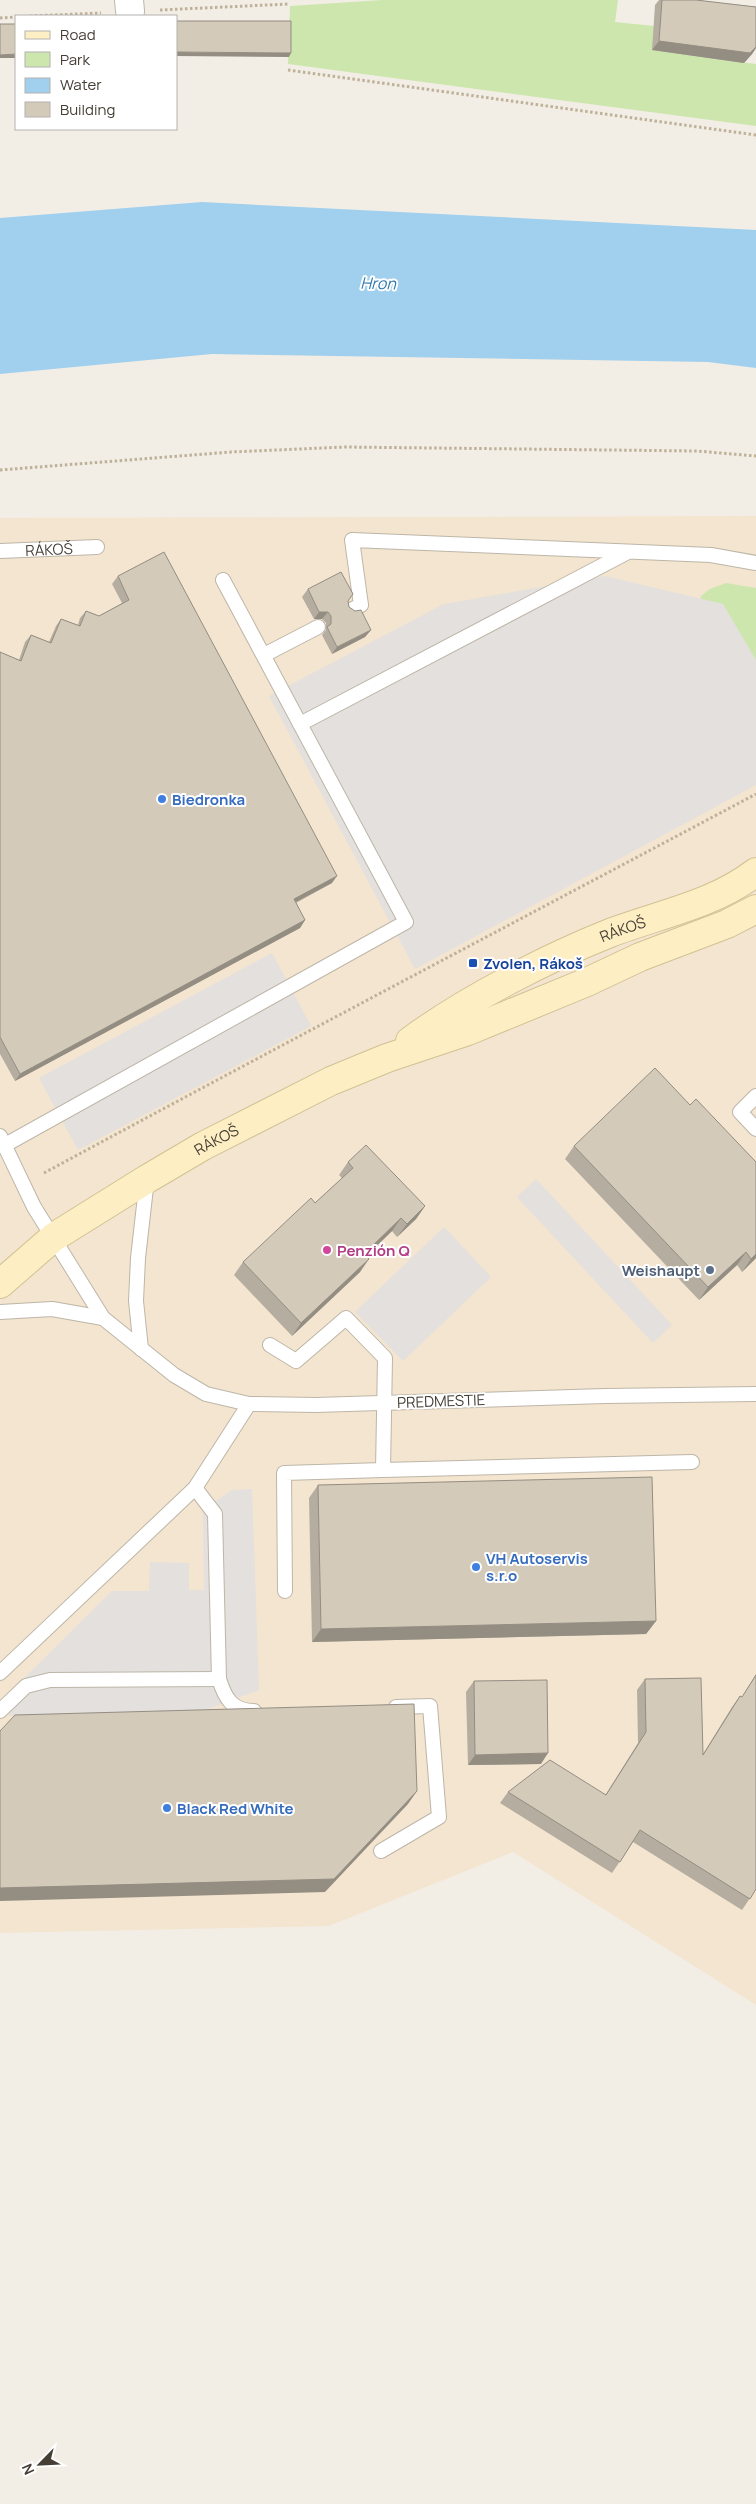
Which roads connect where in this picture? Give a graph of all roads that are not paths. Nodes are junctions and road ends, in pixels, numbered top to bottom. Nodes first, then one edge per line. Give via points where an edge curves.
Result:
1 (96, 547) dead end
2 (0, 551) edge
3 (628, 552) junction
4 (756, 563) edge
5 (223, 580) dead end
6 (351, 610) edge
7 (318, 627) edge
8 (264, 656) junction
9 (300, 724) junction
10 (750, 881) edge
11 (756, 909) edge
12 (756, 923) edge
13 (727, 924) junction
14 (387, 1058) junction
15 (756, 1096) edge
16 (756, 1129) edge
17 (2, 1140) edge
18 (147, 1178) junction
19 (54, 1236) junction
20 (0, 1284) edge
21 (0, 1312) edge
22 (103, 1318) junction
23 (270, 1345) dead end
24 (141, 1349) junction
25 (756, 1394) edge
26 (384, 1403) junction
27 (249, 1404) junction
28 (692, 1462) dead end
29 (383, 1470) junction
30 (195, 1488) junction
31 (285, 1591) dead end
32 (0, 1673) edge
33 (219, 1678) junction
34 (381, 1708) edge
35 (273, 1710) edge
36 (0, 1711) edge
37 (382, 1851) edge

1 - 2 lane, RÁKOŠ
3 - 4 lane via 711,554
3 - 6 lane via 352,540 361,605
3 - 9 lane
5 - 8 lane
7 - 8 lane
8 - 9 lane
9 - 17 lane via 406,922
10 - 14 street, RÁKOŠ via 690,908 572,948 430,1026
11 - 13 street, RÁKOŠ
12 - 13 street, RÁKOŠ
13 - 14 street, RÁKOŠ via 640,957 468,1031
14 - 18 street, RÁKOŠ via 331,1081
15 - 16 lane via 740,1112
17 - 19 lane via 34,1207
18 - 19 street, RÁKOŠ
18 - 24 lane via 136,1300
19 - 20 street, RÁKOŠ
19 - 22 lane, PREDMESTIE
21 - 22 lane via 52,1310
22 - 24 lane, PREDMESTIE
23 - 26 lane via 296,1361 346,1318 385,1358
24 - 27 lane, PREDMESTIE via 174,1375 206,1394
25 - 26 lane, PREDMESTIE
26 - 27 lane, PREDMESTIE
26 - 29 lane
27 - 30 lane
28 - 29 lane
29 - 31 lane via 284,1473
30 - 32 lane
30 - 33 lane via 215,1514
33 - 35 lane via 233,1707 243,1711
33 - 36 lane via 50,1680 26,1686
34 - 37 lane via 430,1706 439,1818

